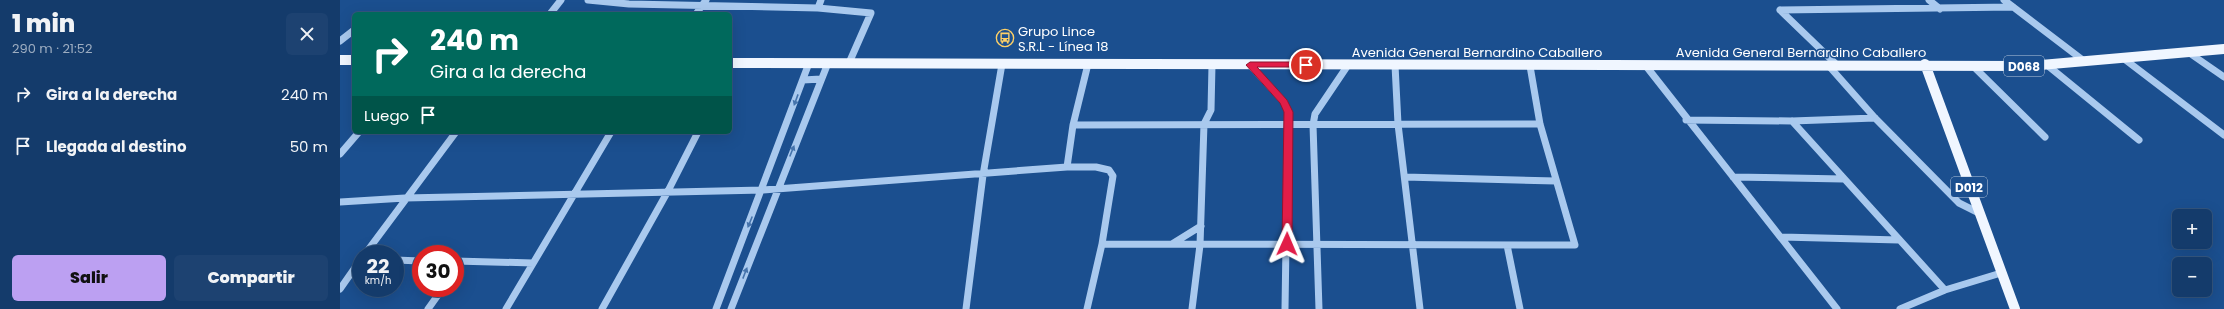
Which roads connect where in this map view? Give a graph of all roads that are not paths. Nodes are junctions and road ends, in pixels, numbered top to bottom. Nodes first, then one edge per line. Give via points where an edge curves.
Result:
1 (561, 0) edge
2 (588, 0) edge
3 (706, 0) edge
4 (821, 0) edge
5 (1930, 0) edge
6 (2004, 0) edge
7 (631, 2) edge
8 (701, 6) junction
9 (2013, 7) junction
10 (818, 8) junction
11 (1940, 9) junction
12 (552, 12) edge
13 (697, 12) edge
14 (352, 32) edge
15 (340, 41) edge
16 (2224, 49) edge
17 (2188, 52) junction
18 (2123, 58) junction
19 (340, 60) edge
20 (352, 60) edge
21 (2084, 61) junction
22 (809, 63) junction
23 (828, 63) junction
24 (849, 63) junction
25 (1002, 64) junction
26 (1088, 64) junction
27 (1925, 64) junction
28 (732, 65) edge
29 (1212, 65) junction
30 (1250, 65) junction
31 (1348, 65) junction
32 (1395, 65) junction
33 (1833, 65) junction
34 (2047, 65) junction
35 (1530, 66) junction
36 (1646, 66) junction
37 (1973, 66) junction
38 (2224, 77) edge
39 (821, 79) junction
40 (803, 80) junction
41 (1875, 118) junction
42 (1686, 120) junction
43 (1792, 121) junction
44 (1204, 124) junction
45 (1398, 124) junction
46 (1540, 124) junction
47 (1073, 125) junction
48 (1289, 125) junction
49 (1314, 125) junction
50 (357, 134) edge
51 (454, 134) edge
52 (610, 134) edge
53 (697, 134) edge
54 (2224, 136) edge
55 (2046, 137) dead end
56 (2139, 140) dead end
57 (340, 154) edge
58 (1067, 167) junction
59 (983, 175) junction
60 (1405, 177) junction
61 (1733, 177) junction
62 (1843, 179) junction
63 (1556, 182) junction
64 (778, 188) junction
65 (763, 190) junction
66 (668, 191) junction
67 (575, 194) junction
68 (405, 198) junction
69 (340, 202) edge
70 (1979, 213) junction
71 (1200, 226) junction
72 (1782, 237) junction
73 (1899, 240) junction
74 (1102, 244) junction
75 (1287, 244) junction
76 (1318, 244) junction
77 (371, 245) edge
78 (1171, 245) junction
79 (1200, 245) junction
80 (1412, 245) junction
81 (1507, 245) junction
82 (464, 262) edge
83 (533, 263) junction
84 (352, 272) edge
85 (2001, 273) junction
86 (340, 289) edge
87 (1944, 290) junction
88 (437, 297) edge
89 (428, 309) edge
90 (506, 309) edge
91 (602, 309) edge
92 (716, 309) edge
93 (732, 309) edge
94 (966, 309) edge
95 (1087, 309) edge
96 (1192, 309) edge
97 (1285, 309) edge
98 (1319, 309) edge
99 (1420, 309) edge
100 (1520, 309) edge
101 (1837, 309) edge
102 (1900, 309) edge
103 (2015, 309) edge

1 - 12 street
2 - 7 street
3 - 8 street
4 - 10 street
5 - 11 street
6 - 9 street
7 - 8 street
8 - 10 street
8 - 13 street
9 - 11 street
9 - 21 street
10 - 24 street via 871,13
11 - 33 street via 1780,10
14 - 15 street
16 - 17 main road, Avenida General Bernardino Caballero / D068
17 - 18 main road, Avenida General Bernardino Caballero / D068
17 - 38 street
18 - 21 main road, Avenida General Bernardino Caballero / D068
18 - 54 street
19 - 20 main road
21 - 34 main road, Avenida General Bernardino Caballero / D068
22 - 23 main road, Avenida General Bernardino Caballero / D068
22 - 28 main road, Avenida General Bernardino Caballero / D068
22 - 40 street
23 - 24 main road, Avenida General Bernardino Caballero / D068
23 - 39 street
24 - 25 main road, Avenida General Bernardino Caballero / D068
25 - 26 main road, Avenida General Bernardino Caballero / D068
25 - 59 street
26 - 29 main road, Avenida General Bernardino Caballero / D068
26 - 47 street
27 - 33 main road, Avenida General Bernardino Caballero / D068
27 - 37 main road, Avenida General Bernardino Caballero / D068
27 - 70 main road, D012
29 - 30 main road, Avenida General Bernardino Caballero / D068
29 - 44 street via 1211,110
30 - 31 main road, Avenida General Bernardino Caballero / D068
30 - 48 street via 1284,102
31 - 32 main road, Avenida General Bernardino Caballero / D068
31 - 49 street via 1315,114
32 - 35 main road, Avenida General Bernardino Caballero / D068
32 - 45 street
33 - 36 main road, Avenida General Bernardino Caballero / D068
33 - 41 street
34 - 37 main road, Avenida General Bernardino Caballero / D068
34 - 56 street
35 - 36 main road, Avenida General Bernardino Caballero / D068
35 - 46 street
36 - 42 street
37 - 55 street
39 - 40 street
64 -> 39 street
40 -> 65 street
41 - 43 street
41 - 70 street via 1959,203
42 - 43 street
42 - 61 street
43 - 62 street
44 - 47 street
44 - 48 street
44 - 71 street
45 - 46 street
45 - 49 street
45 - 60 street
46 - 63 street
47 - 58 street
48 - 49 street
48 - 75 street
49 - 76 street
50 - 57 street
51 - 68 street
52 - 67 street
53 - 66 street
58 - 59 street
58 - 74 street via 1096,167 1109,170 1113,176
59 - 64 street
59 - 94 street
60 - 63 street
60 - 80 street
61 - 62 street
61 - 72 street
62 - 73 street
63 - 81 street via 1575,245
64 - 65 street
93 -> 64 street
65 - 66 street
65 -> 92 street
66 - 67 street
66 - 91 street
67 - 68 street
67 - 83 street
68 - 69 street
68 - 77 street
70 - 85 main road, D012
71 - 78 street
71 - 79 street
72 - 73 street
72 - 101 street
73 - 87 street
74 - 78 street
74 - 95 street
75 - 76 street
75 - 79 street
75 - 97 street
76 - 80 street
76 - 98 street
78 - 79 street
79 - 96 street
80 - 81 street
80 - 99 street
81 - 100 street
82 - 83 street
83 - 90 street
84 - 86 street
85 - 87 street
85 - 103 main road, D012
87 - 102 street
88 - 89 street

